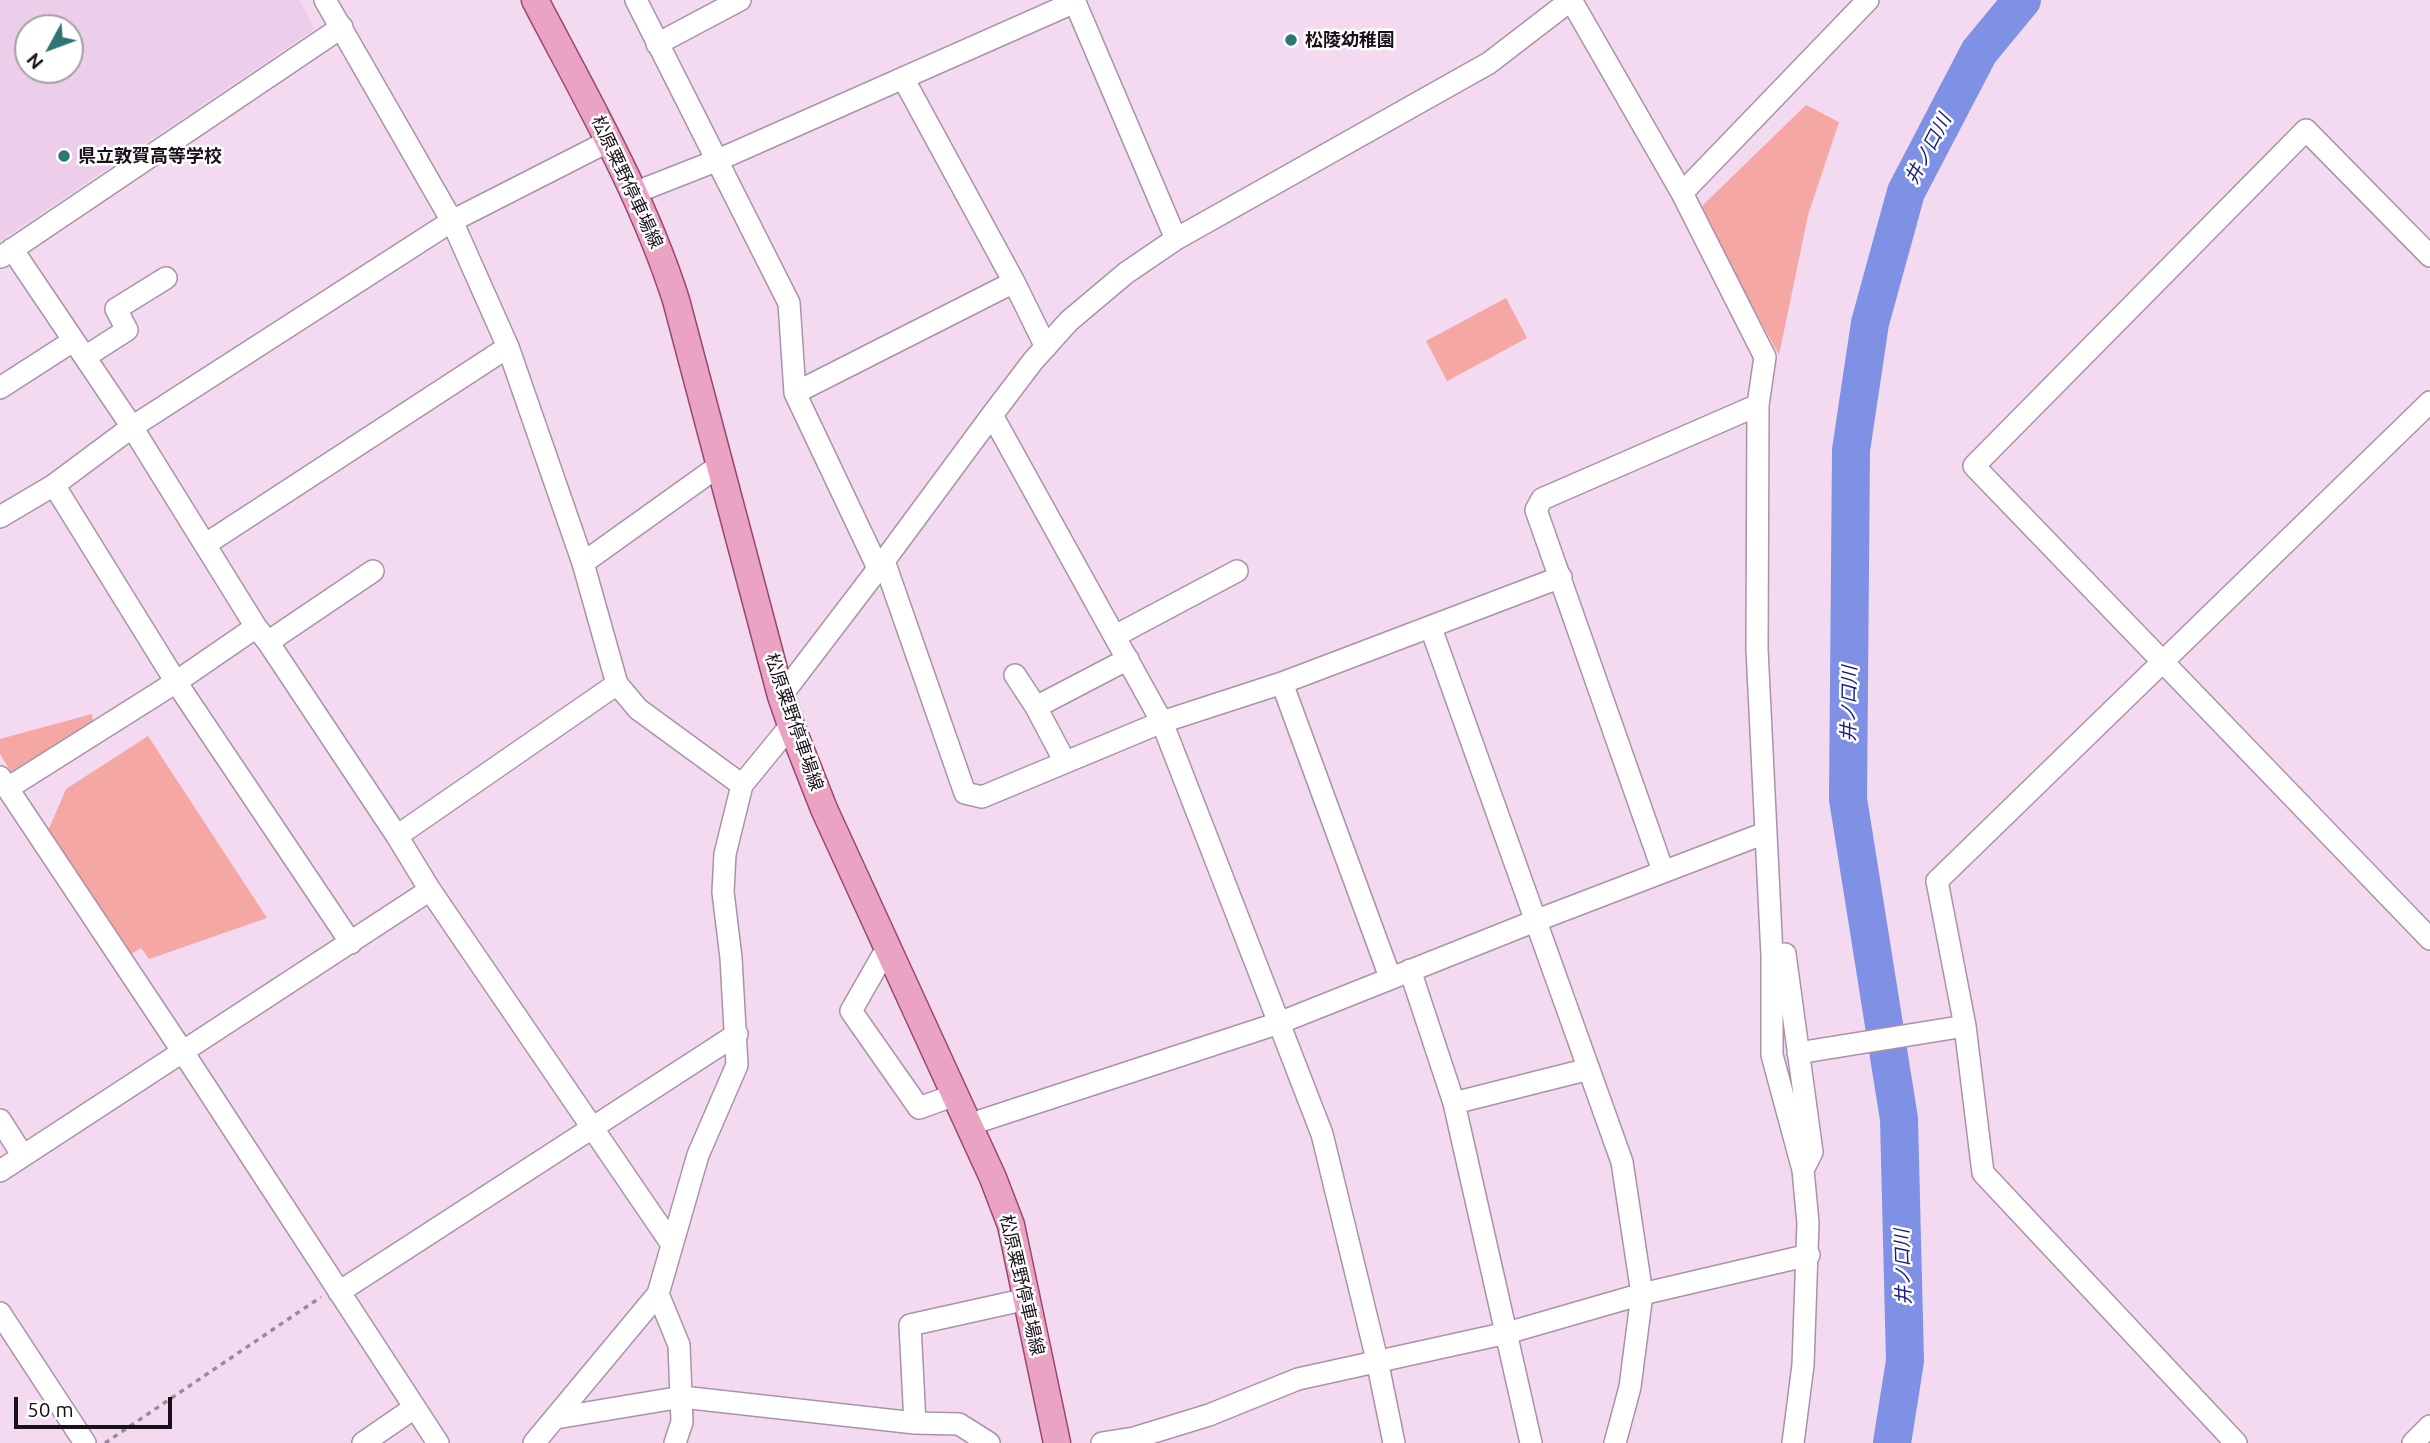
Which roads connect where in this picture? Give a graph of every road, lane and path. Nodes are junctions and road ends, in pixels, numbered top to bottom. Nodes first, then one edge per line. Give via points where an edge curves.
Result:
1 (325, 0) edge
2 (535, 0) edge
3 (636, 0) edge
4 (740, 0) edge
5 (1571, 0) edge
6 (1868, 0) edge
7 (1075, 1) edge
8 (342, 27) junction
9 (657, 44) junction
10 (903, 78) junction
11 (609, 141) junction
12 (718, 160) junction
13 (634, 193) junction
14 (1682, 193) junction
15 (453, 221) junction
16 (1176, 239) junction
17 (6, 253) edge
18 (2430, 256) edge
19 (166, 278) dead end
20 (1014, 282) junction
21 (508, 347) junction
22 (1046, 347) junction
23 (79, 349) junction
24 (0, 388) edge
25 (795, 393) junction
26 (2430, 402) edge
27 (1758, 405) junction
28 (992, 415) junction
29 (132, 428) junction
30 (720, 465) junction
31 (54, 485) junction
32 (1, 514) edge
33 (206, 544) junction
34 (583, 563) junction
35 (881, 565) junction
36 (1237, 570) dead end
37 (373, 571) dead end
38 (1561, 578) junction
39 (1431, 628) junction
40 (262, 634) junction
41 (1115, 636) junction
42 (1128, 659) junction
43 (2163, 663) junction
44 (1014, 675) dead end
45 (176, 682) junction
46 (1282, 683) junction
47 (617, 684) junction
48 (781, 695) junction
49 (1036, 706) junction
50 (1162, 722) junction
51 (791, 725) junction
52 (1065, 762) junction
53 (742, 785) junction
54 (5, 794) edge
55 (1765, 833) junction
56 (397, 836) junction
57 (1663, 871) junction
58 (430, 890) junction
59 (1535, 920) junction
60 (2430, 939) edge
61 (351, 943) junction
62 (887, 948) junction
63 (1772, 956) junction
64 (1400, 974) junction
65 (1279, 1023) junction
66 (1955, 1029) junction
67 (737, 1034) junction
68 (1806, 1051) junction
69 (183, 1052) junction
70 (1589, 1069) junction
71 (955, 1095) junction
72 (1454, 1103) junction
73 (0, 1120) edge
74 (968, 1125) junction
75 (592, 1129) junction
76 (23, 1156) junction
77 (1803, 1170) junction
78 (0, 1171) edge
79 (671, 1243) junction
80 (1809, 1255) junction
81 (338, 1290) junction
82 (658, 1294) junction
83 (1642, 1294) junction
84 (1027, 1299) junction
85 (0, 1313) edge
86 (1507, 1333) junction
87 (1377, 1360) junction
88 (682, 1397) junction
89 (414, 1408) junction
90 (556, 1418) junction
91 (915, 1423) junction
92 (2430, 1426) edge
93 (1134, 1440) edge
94 (85, 1443) edge
95 (105, 1443) edge
96 (363, 1443) edge
97 (438, 1443) edge
98 (534, 1443) edge
99 (675, 1443) edge
100 (989, 1443) edge
101 (1057, 1443) edge
102 (1102, 1443) edge
103 (1394, 1443) edge
104 (1531, 1443) edge
105 (1615, 1443) edge
106 (1793, 1443) edge
107 (2236, 1443) edge
108 (2413, 1443) edge

1 - 8 street
2 - 11 main road, 松原粟野停車場線
3 - 9 street
4 - 9 street
5 - 14 street
5 - 16 street via 1489,63
6 - 14 street
7 - 10 street
7 - 16 street
8 - 15 street
8 - 17 street
9 - 12 street
10 - 12 street
10 - 20 street
11 - 13 main road, 松原粟野停車場線
11 - 15 street
12 - 13 street
12 - 25 street via 789,303
13 - 30 main road, 松原粟野停車場線 via 676,300
14 - 27 street via 1765,357
15 - 21 street
15 - 29 street
16 - 22 street via 1126,273
17 - 23 street
18 - 43 street via 2306,130 1975,466
19 - 23 street via 116,309 127,330
20 - 22 street
20 - 25 street
21 - 33 street
21 - 34 street
22 - 28 street
23 - 24 street
23 - 29 street
25 - 35 street
26 - 43 street
27 - 38 street via 1542,499 1536,510
27 - 55 street via 1757,649
28 - 35 street
28 - 41 street
29 - 31 street
29 - 33 street
30 - 34 street
30 - 48 main road, 松原粟野停車場線
31 - 32 street
31 - 45 street
33 - 40 street
34 - 47 street
35 - 48 street
35 - 52 street via 965,793 982,797
36 - 41 street
37 - 40 street
38 - 39 street
38 - 57 street
39 - 46 street
39 - 59 street
40 - 45 street
40 - 56 street
41 - 42 street
42 - 49 street
42 - 50 street
43 - 60 street
43 - 66 street via 1937,881
44 - 49 street
45 - 54 street
45 - 61 street
46 - 50 street
46 - 64 street
47 - 53 street via 638,709
47 - 56 street
48 - 51 main road, 松原粟野停車場線
49 - 52 street
50 - 52 street
50 - 65 street
51 - 53 street
51 - 62 main road, 松原粟野停車場線
53 - 67 street via 725,854 723,892
54 - 69 street
55 - 57 street
55 - 63 street
56 - 58 street
57 - 59 street
58 - 61 street
58 - 75 street
59 - 64 street
59 - 70 street
61 - 69 street
62 - 71 main road, 松原粟野停車場線
62 - 71 street via 851,1011 919,1108
63 - 68 street via 1785,954
63 - 77 street via 1772,1055
64 - 65 street
64 - 72 street
65 - 74 street
65 - 87 street via 1322,1134
66 - 68 street
66 - 107 street via 1983,1173
67 - 75 street
67 - 79 street via 737,1065 698,1155
68 - 77 street via 1812,1152
69 - 76 street
69 - 81 street
70 - 72 street
70 - 83 street via 1622,1162
71 - 74 main road, 松原粟野停車場線
72 - 86 street
73 - 76 street
74 - 84 main road, 松原粟野停車場線 via 1011,1225
75 - 79 street
75 - 81 street
76 - 78 street
77 - 80 street
79 - 82 street
80 - 83 street
80 - 106 street
81 - 89 street
81 - 95 path
82 - 88 street via 679,1345
82 - 90 street
83 - 86 street
83 - 105 street via 1630,1387
84 - 91 street via 910,1325
84 - 101 main road, 松原粟野停車場線
85 - 94 street
86 - 87 street
86 - 104 street
87 - 93 street via 1298,1379
87 - 103 street
88 - 90 street
88 - 91 street
88 - 99 street via 682,1422
89 - 96 street
89 - 97 street
90 - 98 street
91 - 100 street via 959,1424
92 - 108 street
93 - 102 street

